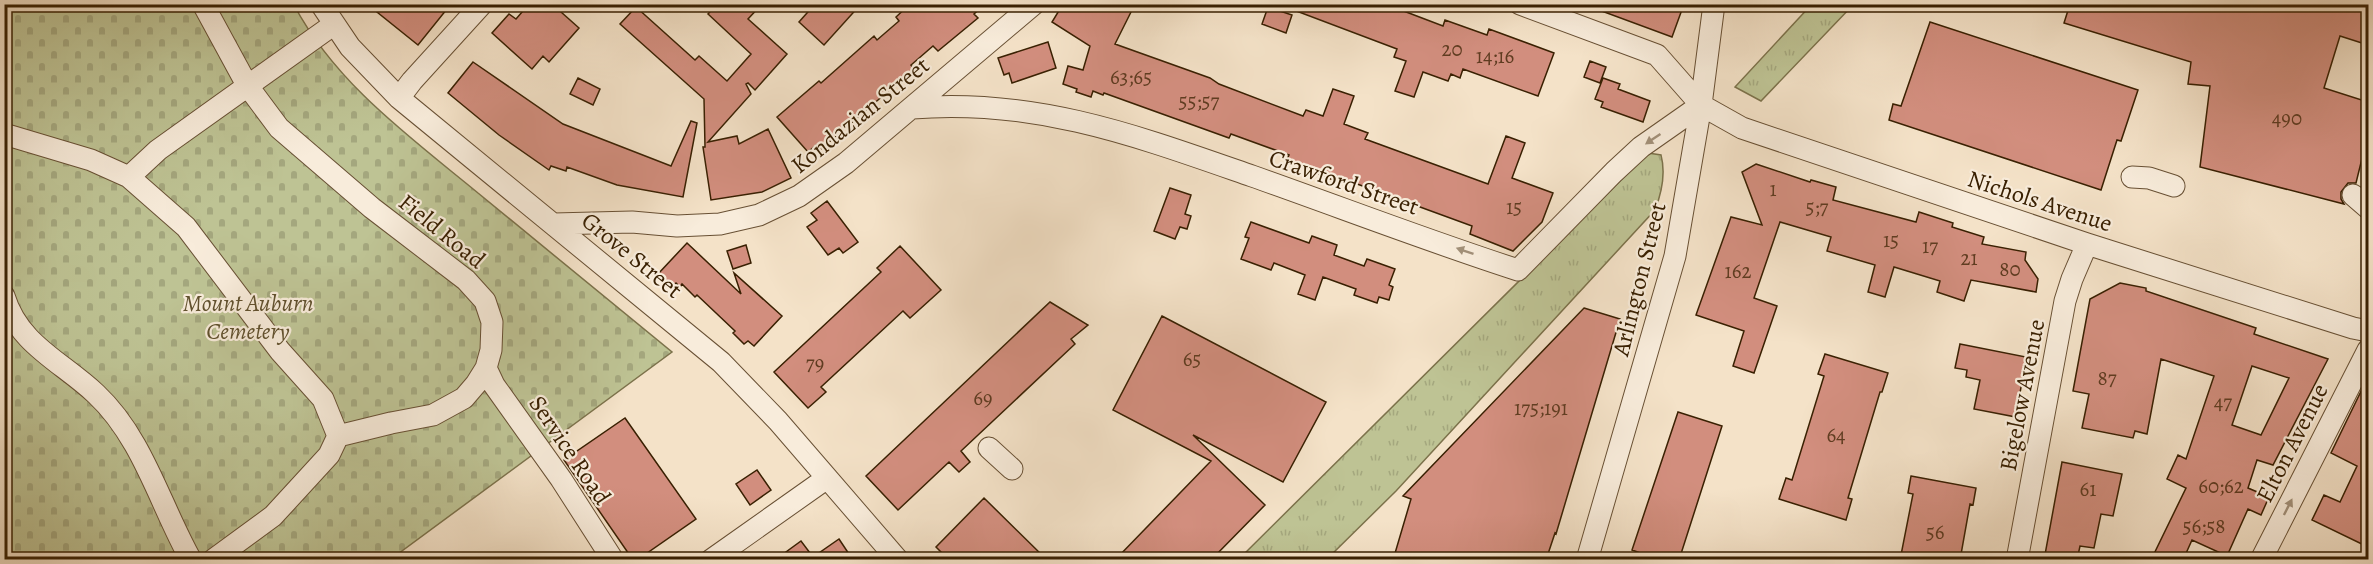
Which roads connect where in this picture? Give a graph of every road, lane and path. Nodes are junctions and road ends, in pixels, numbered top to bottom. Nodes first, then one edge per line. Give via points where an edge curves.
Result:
1 (203, 4) edge
2 (321, 4) edge
3 (482, 4) edge
4 (1034, 4) edge
5 (1520, 4) edge
6 (1714, 4) edge
7 (333, 25) junction
8 (247, 85) junction
9 (399, 98) junction
10 (1701, 105) junction
11 (912, 108) junction
12 (4, 134) edge
13 (129, 177) junction
14 (2133, 177) dead end
15 (2174, 186) dead end
16 (554, 224) junction
17 (2087, 244) junction
18 (4, 296) edge
19 (2368, 331) edge
20 (2368, 350) edge
21 (486, 368) junction
22 (338, 436) junction
23 (989, 448) dead end
24 (1012, 469) dead end
25 (827, 478) junction
26 (191, 560) edge
27 (213, 560) edge
28 (613, 560) edge
29 (711, 560) edge
30 (898, 560) edge
31 (1587, 560) edge
32 (2018, 560) edge
33 (2261, 560) edge

1 - 8 street, Field Road
2 - 7 street, Grove Street
3 - 9 street
4 - 11 street, Kondazian Street
5 - 10 street, Nichols Avenue via 1657,55
6 - 10 street, Arlington Street
7 - 8 street
7 - 9 street, Grove Street
8 - 13 street via 158,150
8 - 21 street, Field Road via 279,129 306,154 466,280 485,301 492,322
9 - 16 street, Grove Street
10 -> 11 street, Crawford Street via 1641,147 1518,270 1140,137 1070,118 1010,108
10 - 17 street, Nichols Avenue via 1742,128
10 - 31 street, Arlington Street via 1675,256
11 - 16 street, Kondazian Street via 799,196 759,215 720,224 677,226 632,222
12 - 13 street via 90,160
13 - 22 street via 186,227 280,351 323,399
14 - 15 street
16 - 25 street, Grove Street via 721,362
17 - 19 street, Nichols Avenue
17 - 32 street, Bigelow Avenue via 2065,301
18 - 26 street via 23,334 98,395 117,418 156,486
33 -> 20 street, Elton Avenue
21 - 22 street, Field Road via 464,398 433,415
21 - 28 street, Service Road
22 - 27 street via 329,454 273,516
23 - 24 street
25 - 29 street
25 - 30 street, Grove Street

